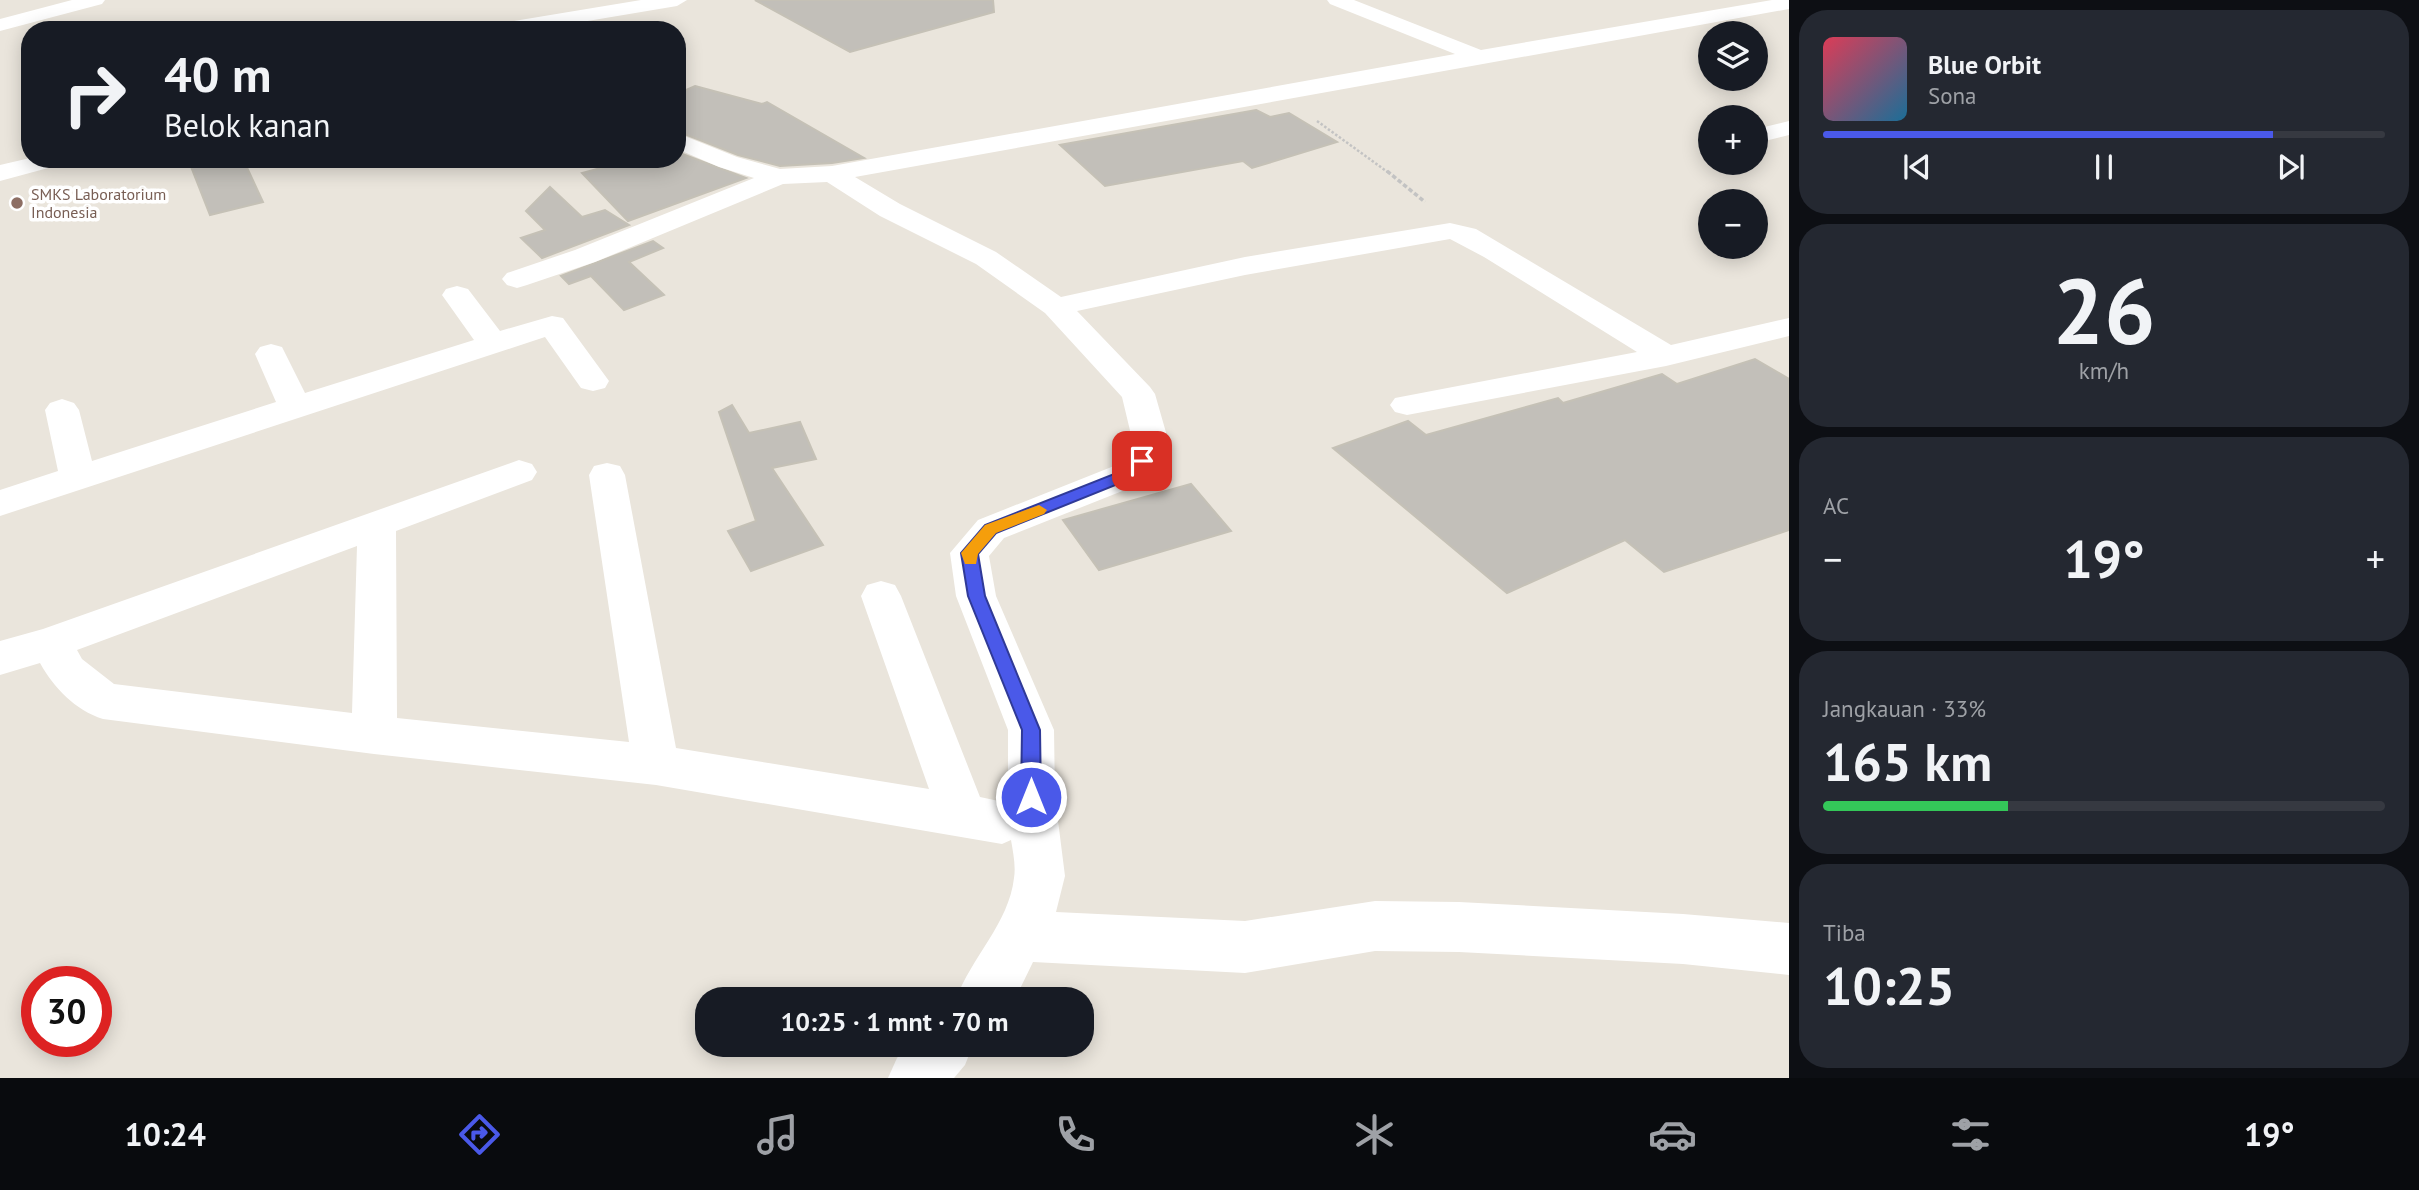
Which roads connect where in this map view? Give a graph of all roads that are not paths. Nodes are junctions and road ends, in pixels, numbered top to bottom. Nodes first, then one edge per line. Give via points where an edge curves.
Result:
1 (95, 0) edge
2 (535, 0) edge
3 (677, 0) edge
4 (1337, 0) edge
5 (1789, 3) edge
6 (549, 21) edge
7 (572, 21) edge
8 (0, 25) edge
9 (1480, 57) junction
10 (686, 144) edge
11 (21, 168) edge
12 (0, 173) edge
13 (832, 174) junction
14 (779, 177) junction
15 (517, 279) dead end
16 (457, 295) dead end
17 (1056, 307) junction
18 (1789, 327) edge
19 (493, 344) junction
20 (271, 354) dead end
21 (1666, 355) junction
22 (593, 381) dead end
23 (1407, 405) dead end
24 (295, 407) junction
25 (62, 410) dead end
26 (519, 472) dead end
27 (607, 475) dead end
28 (78, 478) junction
29 (0, 503) edge
30 (377, 524) junction
31 (881, 596) dead end
32 (51, 643) junction
33 (0, 658) edge
34 (374, 735) junction
35 (656, 765) junction
36 (1019, 936) junction
37 (1789, 948) edge
38 (993, 987) edge
39 (935, 1057) edge
40 (917, 1078) edge

1 - 8 street
2 - 6 street
3 - 7 street
4 - 9 street
5 - 9 street
9 - 13 street
10 - 14 street
11 - 12 street
13 - 14 street
13 - 17 street via 890,210 966,247
14 - 15 street
16 - 19 street
17 - 21 street via 1245,266 1450,231 1466,235
17 - 36 street via 1138,394 1151,443 1128,475 990,529 969,553 976,596 1031,730 1031,797 1040,876 1034,905
18 - 21 street
19 - 22 street via 552,325
19 - 24 street
20 - 24 street
21 - 23 street
24 - 28 street
25 - 28 street
26 - 30 street
27 - 35 street
28 - 29 street
30 - 32 street
30 - 34 street
31 - 35 street via 982,819
32 - 33 street
32 - 34 street via 67,671 103,701
34 - 35 street
36 - 37 street via 1245,947 1375,926 1459,927
36 - 38 street
39 - 40 street

